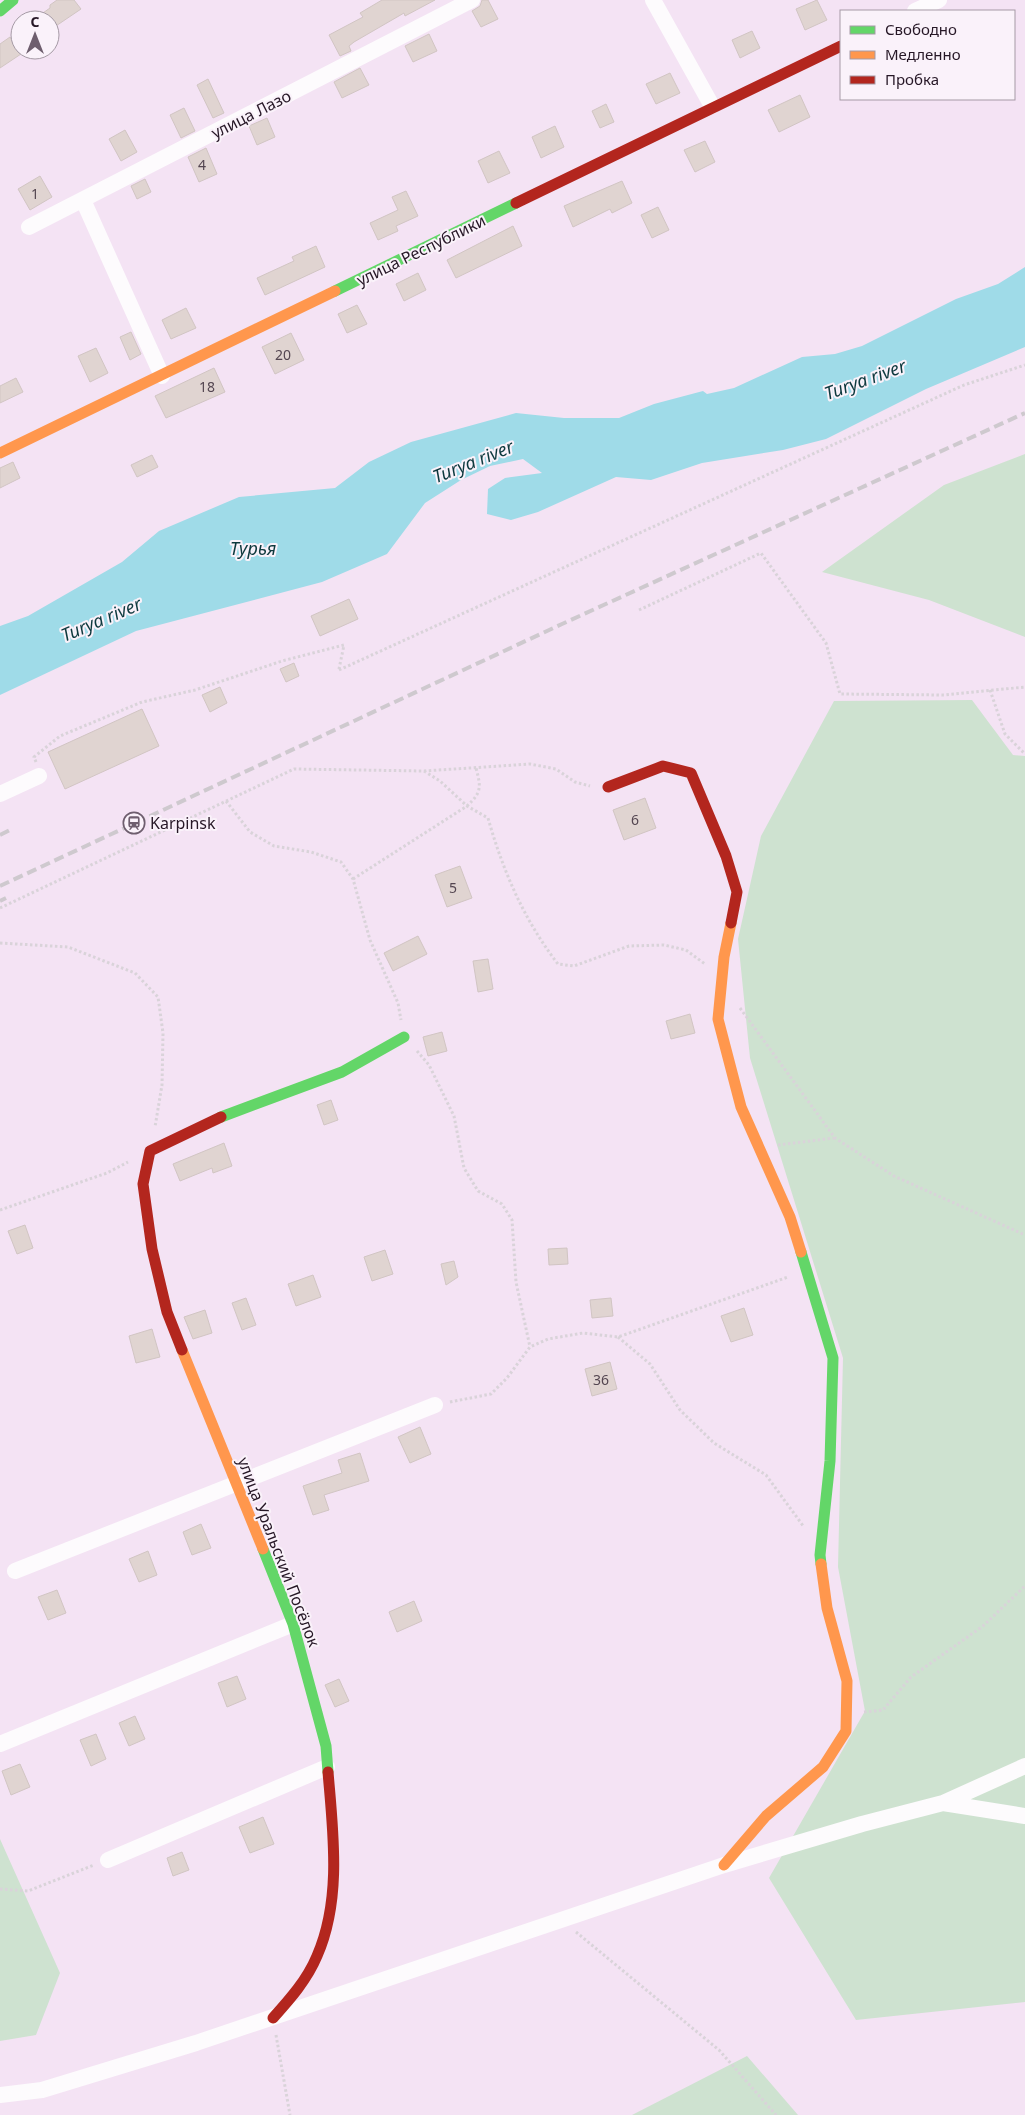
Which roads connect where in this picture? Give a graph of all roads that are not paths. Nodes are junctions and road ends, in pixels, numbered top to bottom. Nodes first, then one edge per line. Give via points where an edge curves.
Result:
1 (13, 0) edge
2 (472, 0) edge
3 (653, 0) edge
4 (939, 0) edge
5 (917, 10) edge
6 (0, 11) edge
7 (840, 46) edge
8 (712, 106) junction
9 (83, 200) junction
10 (30, 227) dead end
11 (162, 376) junction
12 (0, 453) edge
13 (39, 776) road end
14 (608, 787) road end
15 (0, 794) edge
16 (404, 1037) road end
17 (443, 1403) road end
18 (237, 1482) junction
19 (16, 1571) dead end
20 (293, 1624) junction
21 (0, 1744) edge
22 (327, 1766) junction
23 (1025, 1766) edge
24 (943, 1803) junction
25 (1025, 1816) edge
26 (108, 1860) road end
27 (724, 1865) junction
28 (273, 2018) junction
29 (0, 2095) edge

1 - 6 street
2 - 9 street, улица Лазо
3 - 8 street
4 - 5 street
7 - 8 street, улица Республики
8 - 11 street, улица Республики
9 - 10 street, улица Лазо
9 - 11 street
11 - 12 street, улица Республики
13 - 15 street
14 - 27 street via 663,766 691,773 726,856 737,892 724,957 718,1019 741,1107 790,1216 833,1358 830,1461 820,1555 828,1608 847,1681 846,1731 823,1766 766,1816
16 - 18 street, улица Уральский Посёлок via 342,1072 232,1112 150,1151 143,1184 152,1249 167,1312
17 - 18 street
18 - 19 street
18 - 20 street, улица Уральский Посёлок
20 - 21 street
20 - 22 street, улица Уральский Посёлок via 326,1746
22 - 26 street
22 - 28 street, улица Уральский Посёлок via 333,1871 330,1922 317,1957 300,1986
23 - 24 street
24 - 25 street
24 - 27 street
27 - 28 street
28 - 29 street via 42,2090

